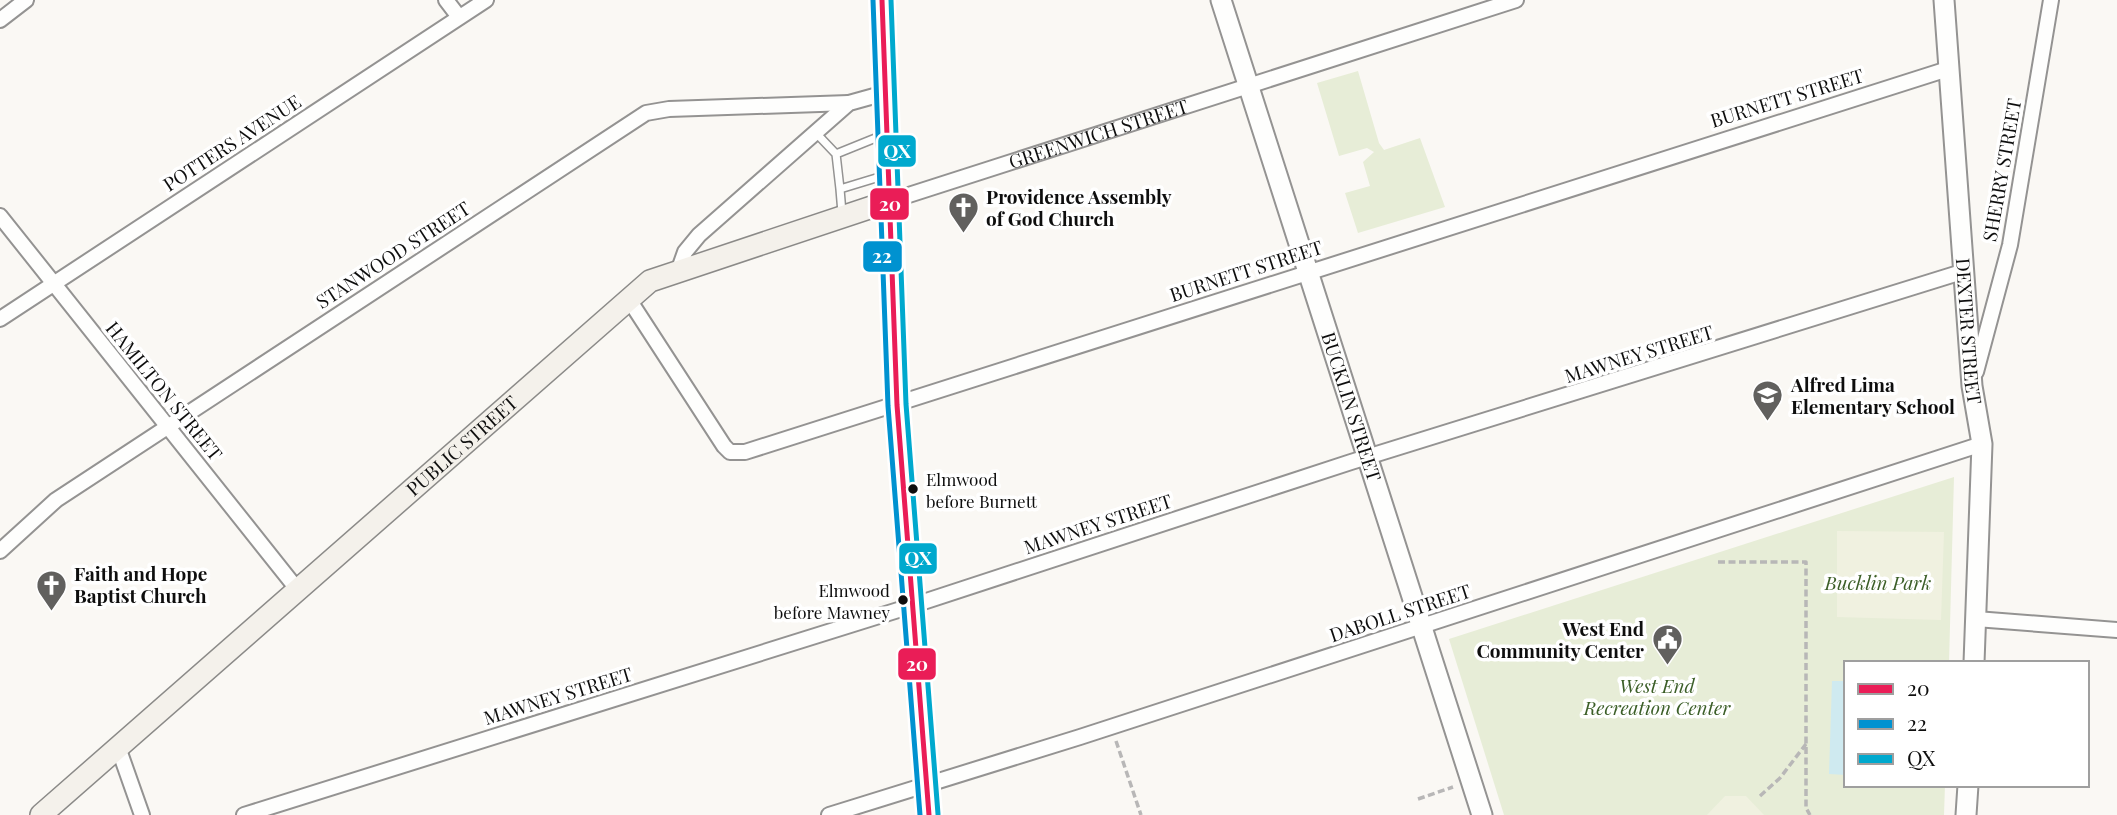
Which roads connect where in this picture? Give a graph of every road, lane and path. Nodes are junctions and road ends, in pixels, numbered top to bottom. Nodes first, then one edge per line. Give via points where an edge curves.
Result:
1 (26, 0) edge
2 (446, 0) edge
3 (486, 0) edge
4 (882, 0) edge
5 (1221, 0) edge
6 (1516, 0) edge
7 (1944, 0) edge
8 (2051, 0) edge
9 (459, 17) junction
10 (0, 20) edge
11 (1951, 68) junction
12 (1247, 87) junction
13 (886, 93) junction
14 (849, 103) junction
15 (816, 132) junction
16 (887, 133) junction
17 (836, 154) junction
18 (889, 174) junction
19 (840, 190) junction
20 (890, 201) junction
21 (0, 216) edge
22 (842, 216) junction
23 (679, 269) junction
24 (1307, 271) junction
25 (1965, 271) junction
26 (53, 283) junction
27 (628, 298) junction
28 (0, 319) edge
29 (1972, 386) junction
30 (897, 405) junction
31 (166, 425) junction
32 (1982, 444) junction
33 (1366, 457) junction
34 (0, 551) edge
35 (1718, 562) dead end
36 (297, 589) junction
37 (911, 606) junction
38 (1976, 619) junction
39 (1420, 626) junction
40 (2117, 630) edge
41 (1974, 661) edge
42 (1115, 738) dead end
43 (1807, 742) junction
44 (118, 747) junction
45 (926, 784) junction
46 (1456, 786) dead end
47 (1968, 787) edge
48 (1760, 796) dead end
49 (1418, 799) dead end
50 (41, 815) edge
51 (142, 815) edge
52 (244, 815) edge
53 (829, 815) edge
54 (929, 815) edge
55 (1141, 815) edge
56 (1482, 815) edge
57 (1810, 815) edge
58 (1966, 815) edge

1 - 10 street
2 - 9 street
3 - 9 street, POTTERS AVENUE
4 - 13 main road
5 - 12 street, BUCKLIN STREET
6 - 12 street, GREENWICH STREET
7 - 11 street, DEXTER STREET
8 - 29 street, SHERRY STREET via 2010,245
9 - 26 street, POTTERS AVENUE
11 - 24 street, BURNETT STREET
11 - 25 street, DEXTER STREET
12 - 20 street, GREENWICH STREET
12 - 24 street, BUCKLIN STREET
13 - 14 street
13 - 16 main road
14 - 15 street
14 - 31 street, STANWOOD STREET via 669,108 646,113
15 - 17 lane
15 - 23 street via 699,235
16 - 17 lane
16 - 18 main road
17 - 19 lane
18 - 19 lane
18 - 20 main road
19 - 22 lane
20 - 22 main road, GREENWICH STREET
20 - 30 main road
21 - 26 street, HAMILTON STREET
22 - 23 main road, GREENWICH STREET
23 - 27 main road, PUBLIC STREET via 654,278
24 - 30 street, BURNETT STREET
24 - 33 street, BUCKLIN STREET
25 - 29 street, DEXTER STREET
25 - 33 street, MAWNEY STREET
26 - 28 street, POTTERS AVENUE
26 - 31 street, HAMILTON STREET
27 - 30 street, BURNETT STREET via 730,452 745,452
27 - 36 main road, PUBLIC STREET
29 - 32 street, DEXTER STREET
30 - 37 main road
31 - 34 street, STANWOOD STREET via 56,500
31 - 36 street, HAMILTON STREET
32 - 38 street, DEXTER STREET
32 - 39 street, DABOLL STREET
33 - 37 street, MAWNEY STREET
33 - 39 street, BUCKLIN STREET
35 - 43 path via 1806,562
36 - 44 main road, PUBLIC STREET
37 - 45 main road
37 - 52 street, MAWNEY STREET
38 - 40 street
38 - 41 street, DEXTER STREET
39 - 45 street, DABOLL STREET
39 - 56 street, BUCKLIN STREET
42 - 55 path
43 - 48 path
43 - 57 path via 1806,808
44 - 50 main road, PUBLIC STREET
44 - 51 street
45 - 53 street, DABOLL STREET
45 - 54 main road
46 - 49 path
47 - 58 street

